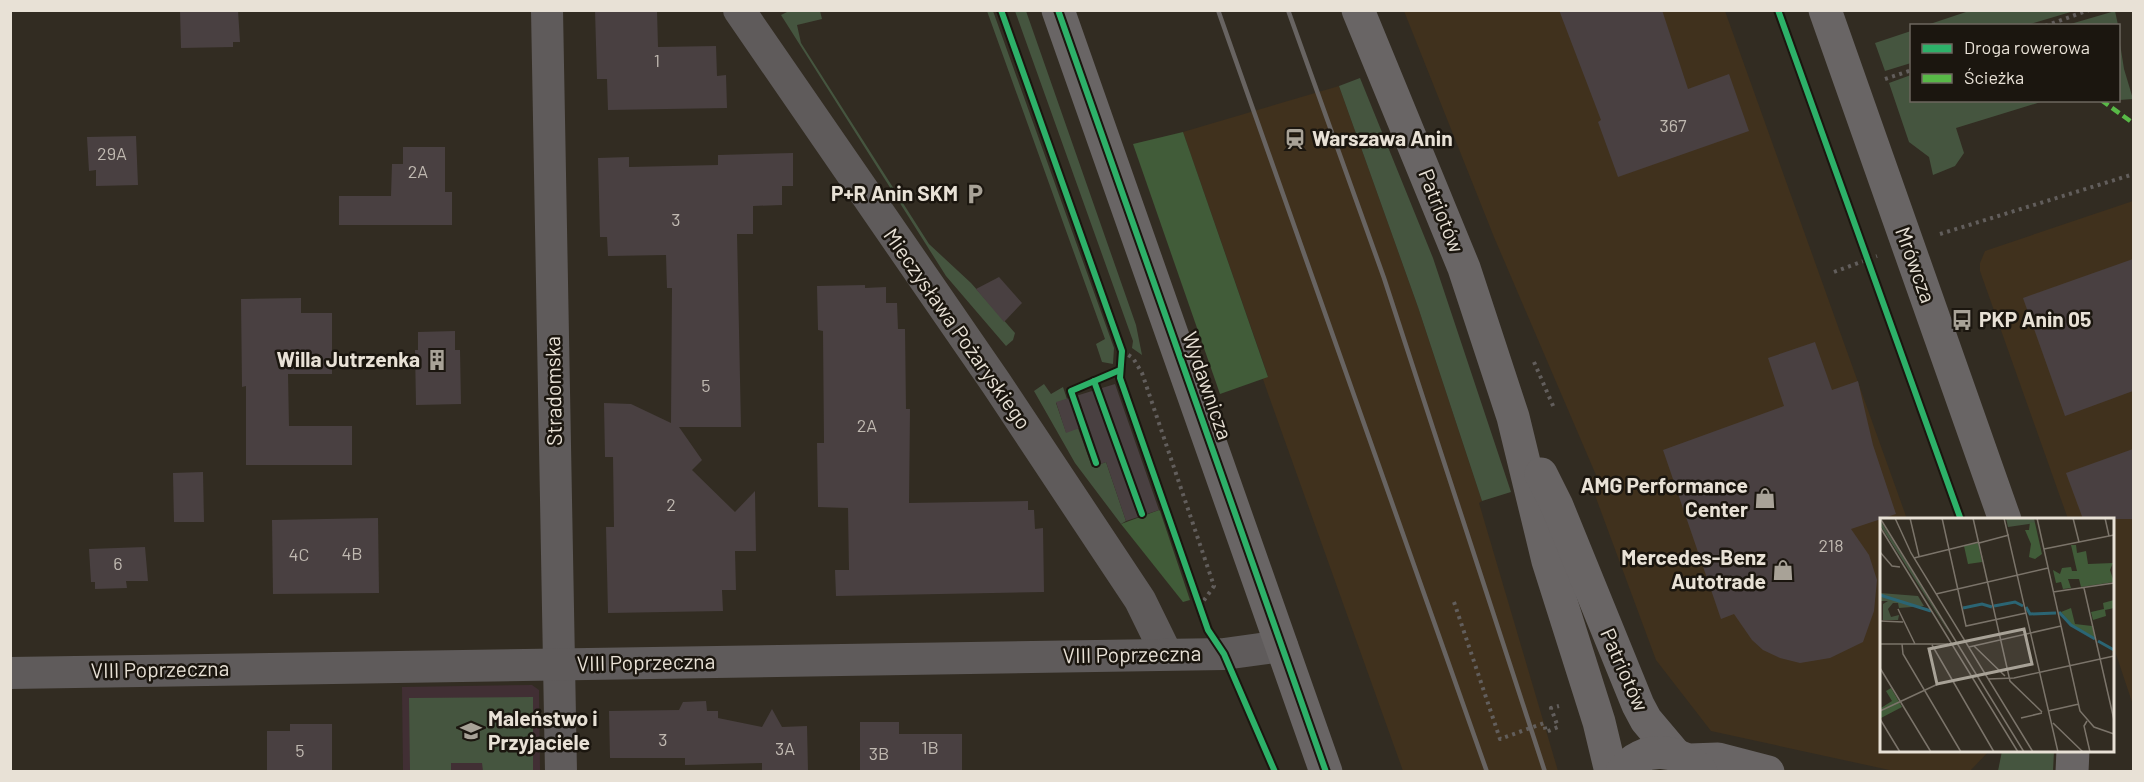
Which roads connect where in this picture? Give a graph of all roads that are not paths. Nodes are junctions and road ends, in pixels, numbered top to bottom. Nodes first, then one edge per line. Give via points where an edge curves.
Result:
1 (547, 10) edge
2 (739, 10) edge
3 (1058, 10) edge
4 (1358, 10) edge
5 (1825, 10) edge
6 (1513, 417) junction
7 (2005, 518) edge
8 (1282, 646) junction
9 (1166, 653) junction
10 (559, 664) junction
11 (10, 673) edge
12 (2073, 752) edge
13 (1688, 761) edge
14 (561, 771) edge
15 (1326, 771) edge
16 (1611, 771) edge
17 (1622, 771) edge
18 (1768, 771) edge
19 (2072, 771) edge

1 - 10 street, Stradomska
2 - 9 street, Mieczysława Pożaryskiego via 996,383 1140,600
3 - 8 main road, Wydawnicza
4 - 6 main road, Patriotów via 1464,268
5 - 7 main road, Mrówcza
6 - 13 main road, Patriotów via 1557,506 1638,705 1646,720
6 - 16 main road, Patriotów via 1548,561
8 - 9 street, VIII Poprzeczna via 1224,654
8 - 15 main road, Wydawnicza
9 - 10 street, VIII Poprzeczna
10 - 11 street, VIII Poprzeczna
10 - 14 street, Stradomska
12 - 19 main road
13 - 17 main road via 1649,753 1628,763
13 - 18 main road via 1718,759

